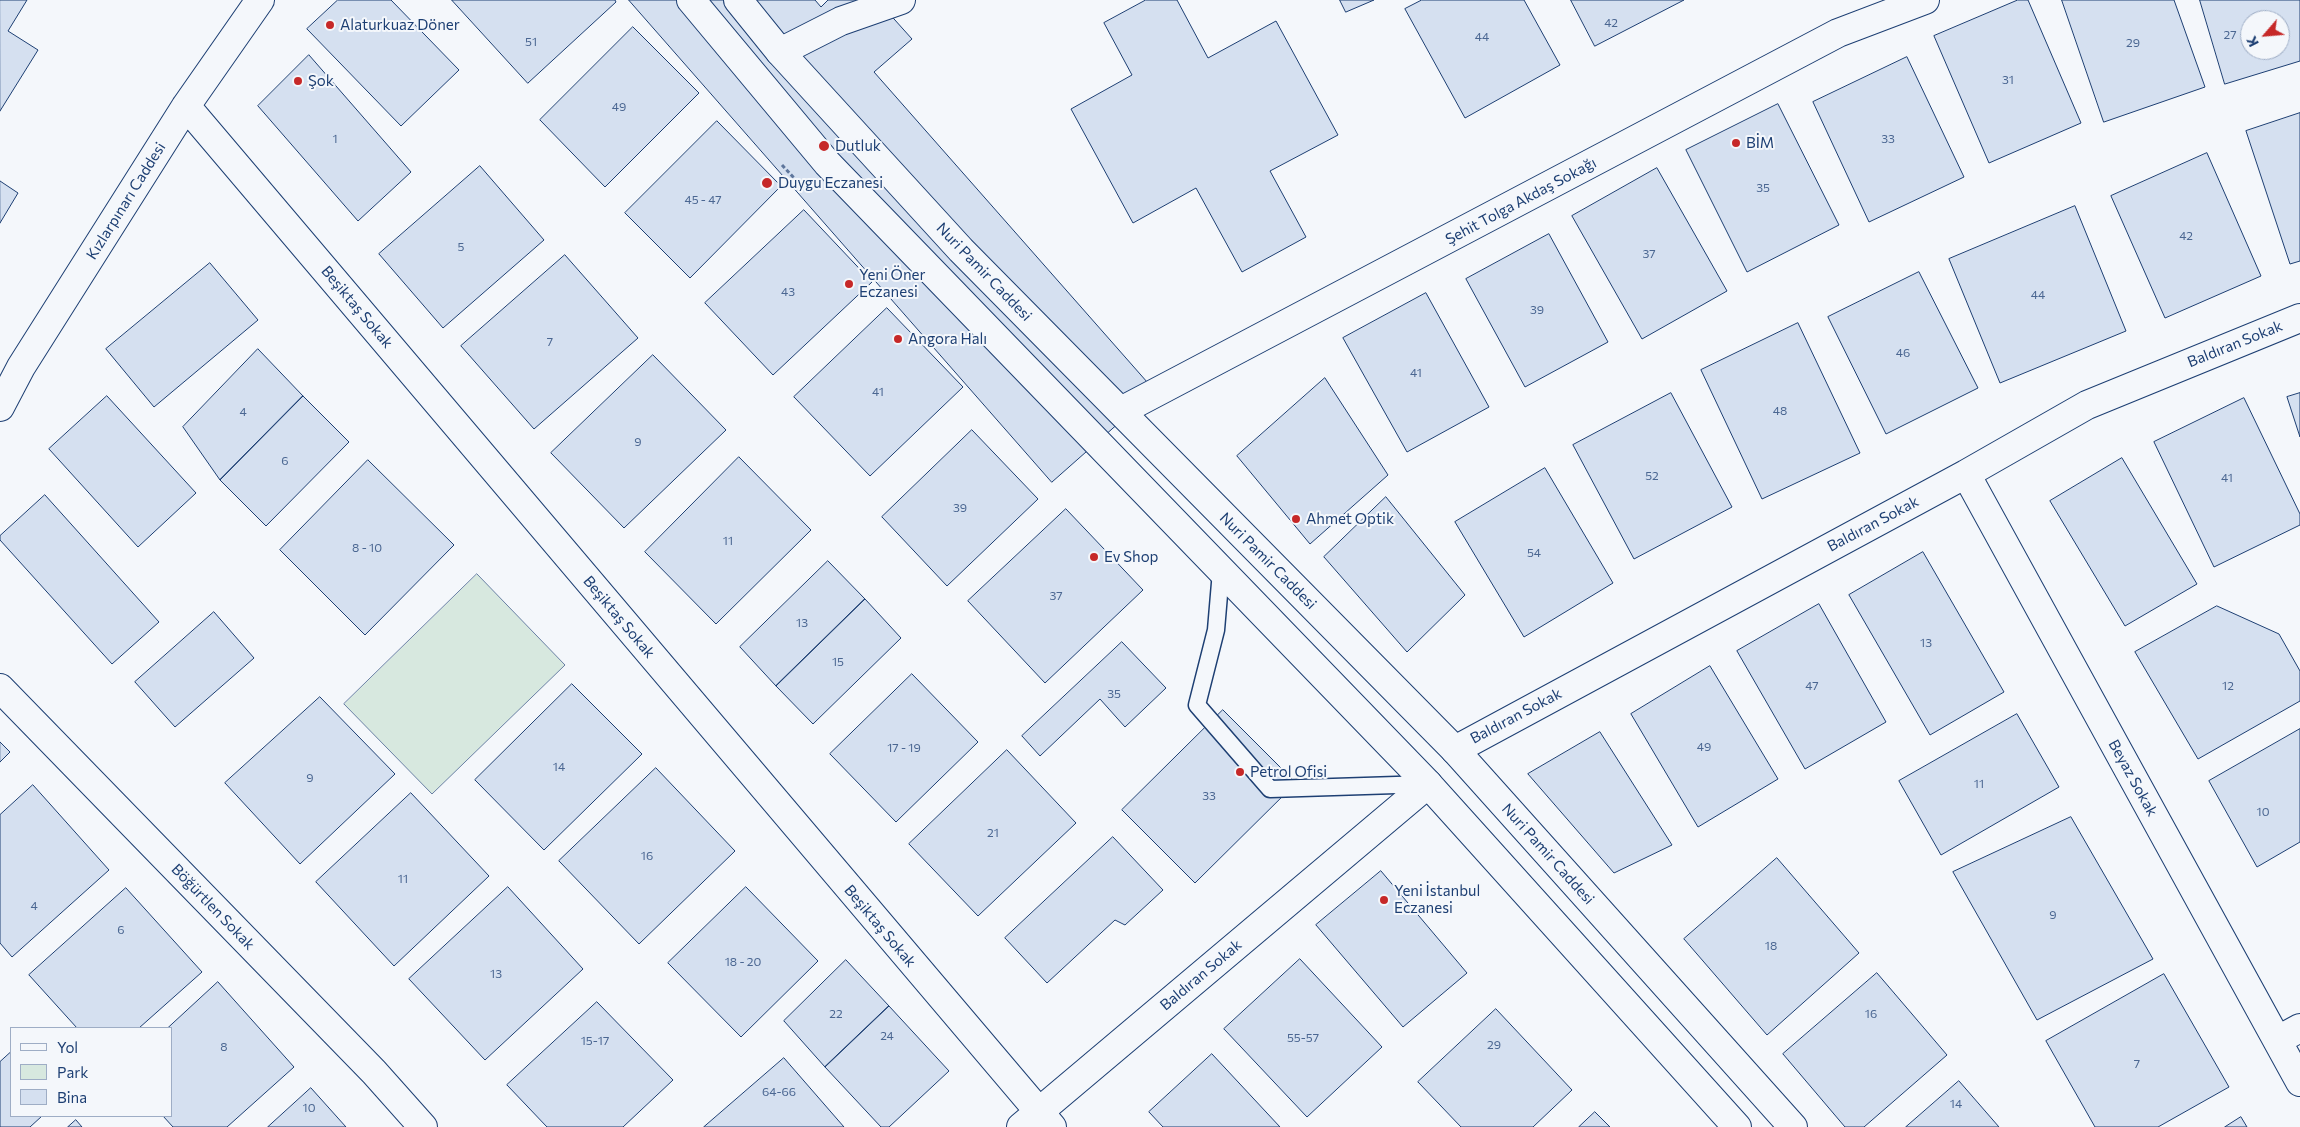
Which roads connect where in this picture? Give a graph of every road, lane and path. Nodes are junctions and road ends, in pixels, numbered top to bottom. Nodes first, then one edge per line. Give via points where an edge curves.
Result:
1 (260, 0) edge
2 (691, 0) edge
3 (738, 0) edge
4 (901, 0) edge
5 (1925, 0) edge
6 (780, 52) junction
7 (186, 106) junction
8 (2300, 318) edge
9 (0, 407) edge
10 (1121, 412) junction
11 (1966, 474) junction
12 (1221, 571) junction
13 (0, 688) edge
14 (1455, 750) junction
15 (1428, 784) junction
16 (2289, 1034) edge
17 (2300, 1082) edge
18 (1036, 1122) edge
19 (423, 1127) edge
20 (1736, 1127) edge
21 (1793, 1127) edge

1 - 7 street, Kızlarpınarı Caddesi
2 - 12 street via 827,163
3 - 6 street, Nuri Pamir Caddesi
4 - 6 street via 841,22
5 - 10 street, Şehit Tolga Akdaş Sokağı via 1838,33
6 - 10 street, Nuri Pamir Caddesi via 961,250
7 - 9 street, Kızlarpınarı Caddesi via 21,367
7 - 18 street, Beşiktaş Sokak
8 - 11 street, Baldıran Sokak via 2087,405
10 - 14 street, Nuri Pamir Caddesi
11 - 14 street, Baldıran Sokak
11 - 16 street, Beyaz Sokak
12 - 15 street
12 - 15 lane via 1216,630 1197,705 1270,789
13 - 19 street, Böğürtlen Sokak via 374,1072
14 - 21 street, Nuri Pamir Caddesi
15 - 18 street, Baldıran Sokak
15 - 20 street
16 - 17 street, Beyaz Sokak

